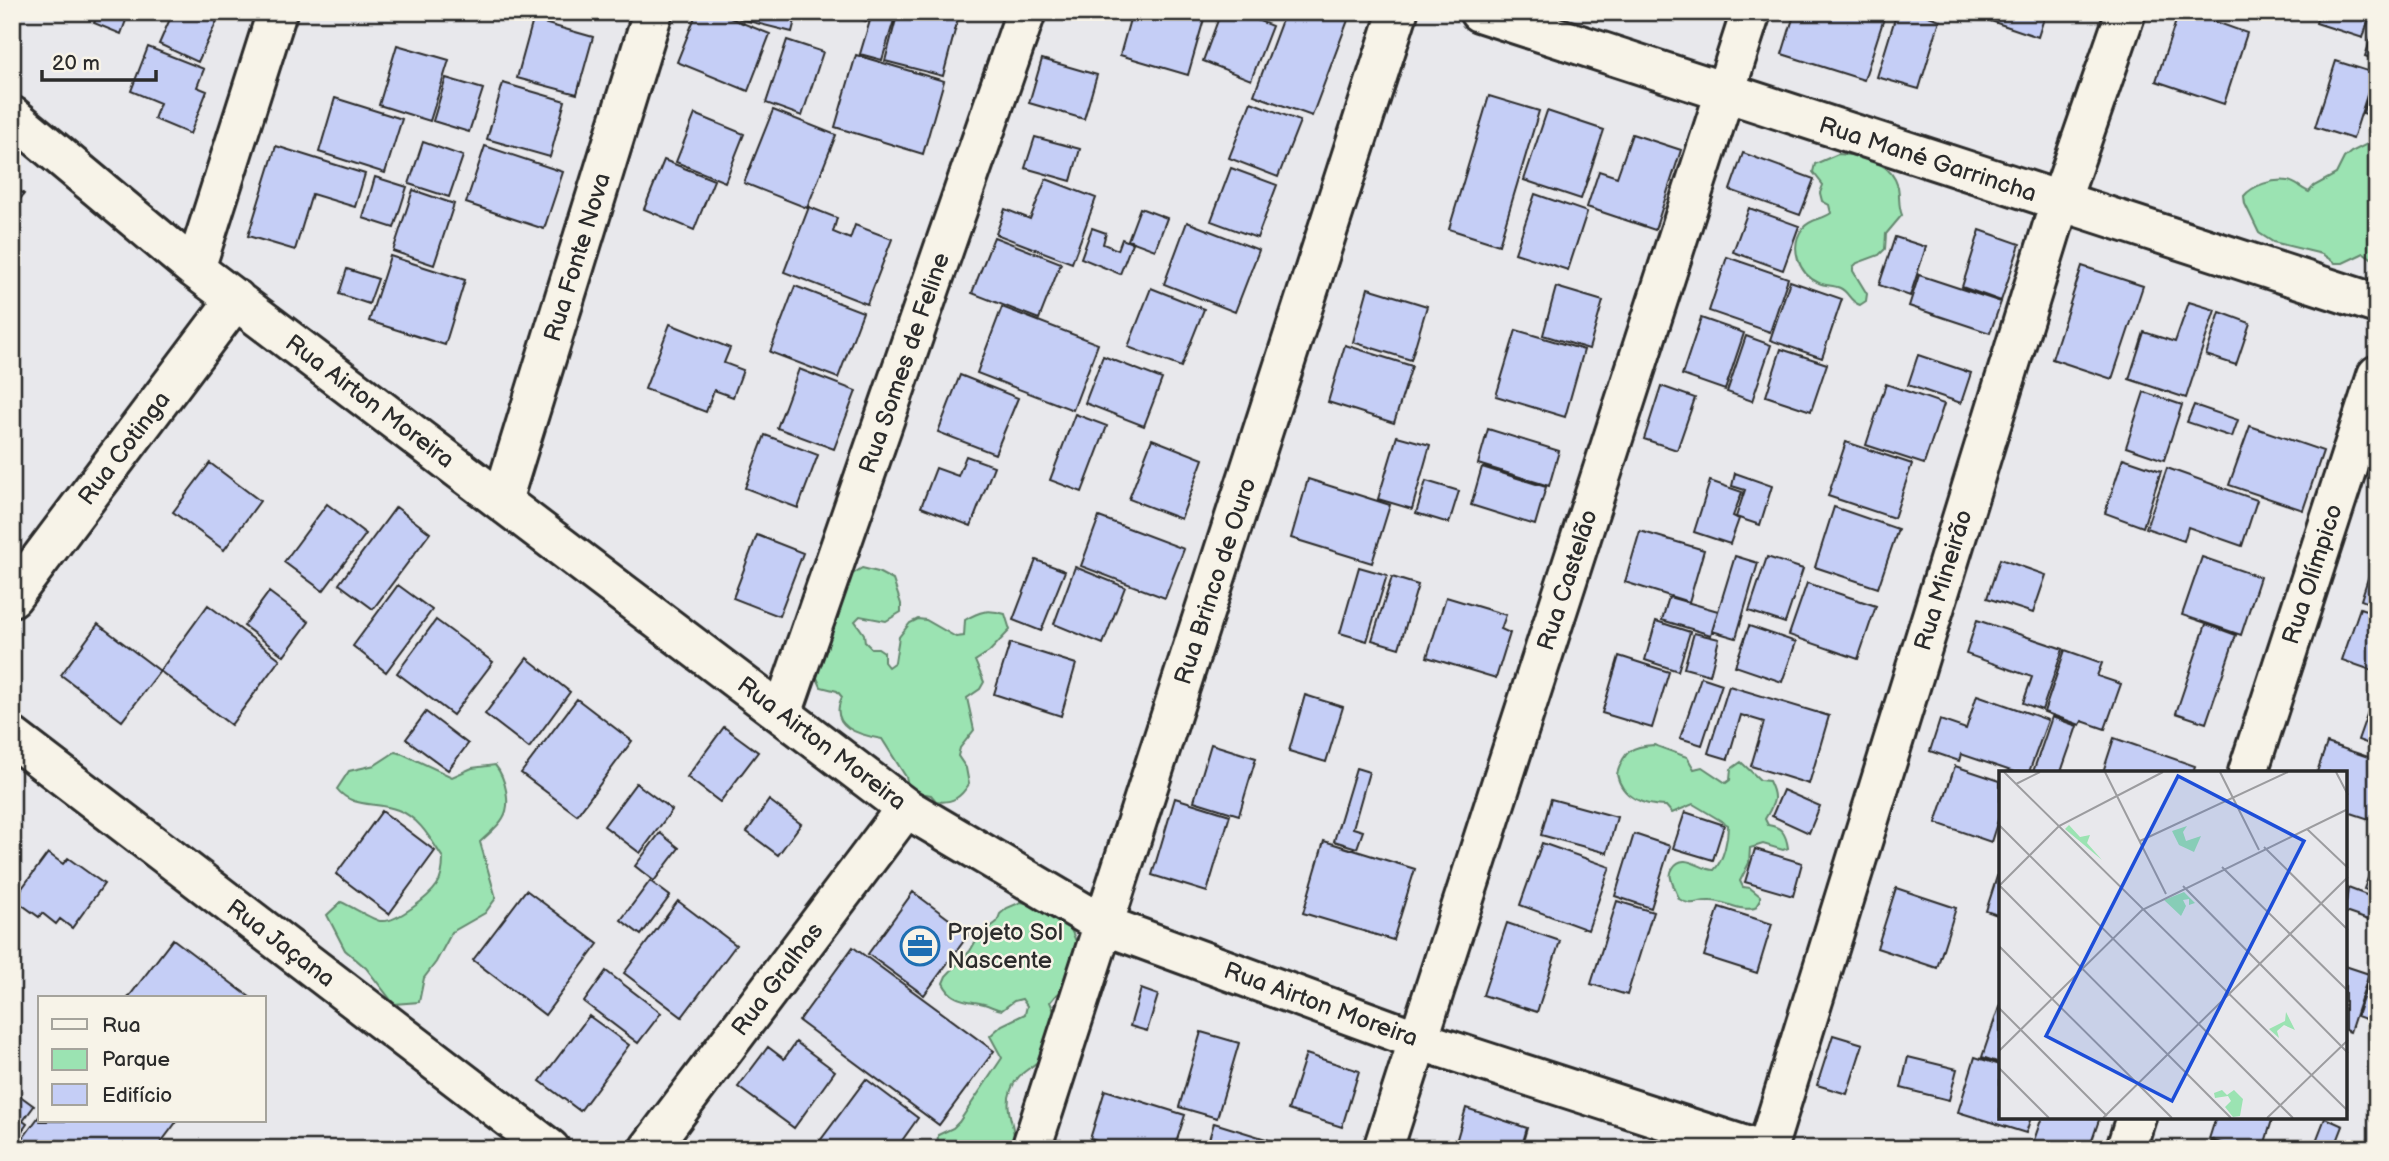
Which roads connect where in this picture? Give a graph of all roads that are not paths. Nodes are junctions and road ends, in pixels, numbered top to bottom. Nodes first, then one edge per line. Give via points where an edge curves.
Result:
1 (277, 12) edge
2 (653, 12) edge
3 (1026, 12) edge
4 (1398, 12) edge
5 (1479, 12) edge
6 (1751, 12) edge
7 (2126, 12) edge
8 (1724, 92) junction
9 (12, 116) edge
10 (2060, 202) junction
11 (195, 269) junction
12 (236, 299) junction
13 (2377, 304) edge
14 (2377, 375) edge
15 (502, 501) junction
16 (12, 597) edge
17 (782, 714) junction
18 (12, 737) edge
19 (2248, 771) edge
20 (906, 808) junction
21 (1104, 925) junction
22 (1418, 1040) junction
23 (2135, 1119) edge
24 (550, 1149) edge
25 (649, 1149) edge
26 (1031, 1149) edge
27 (1383, 1149) edge
28 (1755, 1149) edge
29 (1767, 1149) edge
30 (2126, 1149) edge

1 - 11 street
2 - 15 street, Rua Fonte Nova
3 - 17 street, Rua Somes de Feline
4 - 21 street, Rua Brinco de Ouro
5 - 8 street, Rua Mané Garrincha
6 - 8 street, Rua Castelão
7 - 10 street, Rua Mineirão
8 - 10 street, Rua Mané Garrincha
8 - 22 street, Rua Castelão
9 - 11 street, Rua Airton Moreira
10 - 13 street, Rua Mané Garrincha
10 - 29 street, Rua Mineirão
11 - 12 street, Rua Airton Moreira
12 - 15 street, Rua Airton Moreira
12 - 16 street, Rua Cotinga
14 - 19 street, Rua Olímpico
15 - 17 street, Rua Airton Moreira
17 - 20 street, Rua Airton Moreira
18 - 24 street, Rua Jaçana
20 - 21 street, Rua Airton Moreira
20 - 25 street, Rua Gralhas
21 - 22 street, Rua Airton Moreira
21 - 26 street, Rua Brinco de Ouro
22 - 27 street, Rua Castelão
22 - 28 street, Rua Airton Moreira
23 - 30 street

